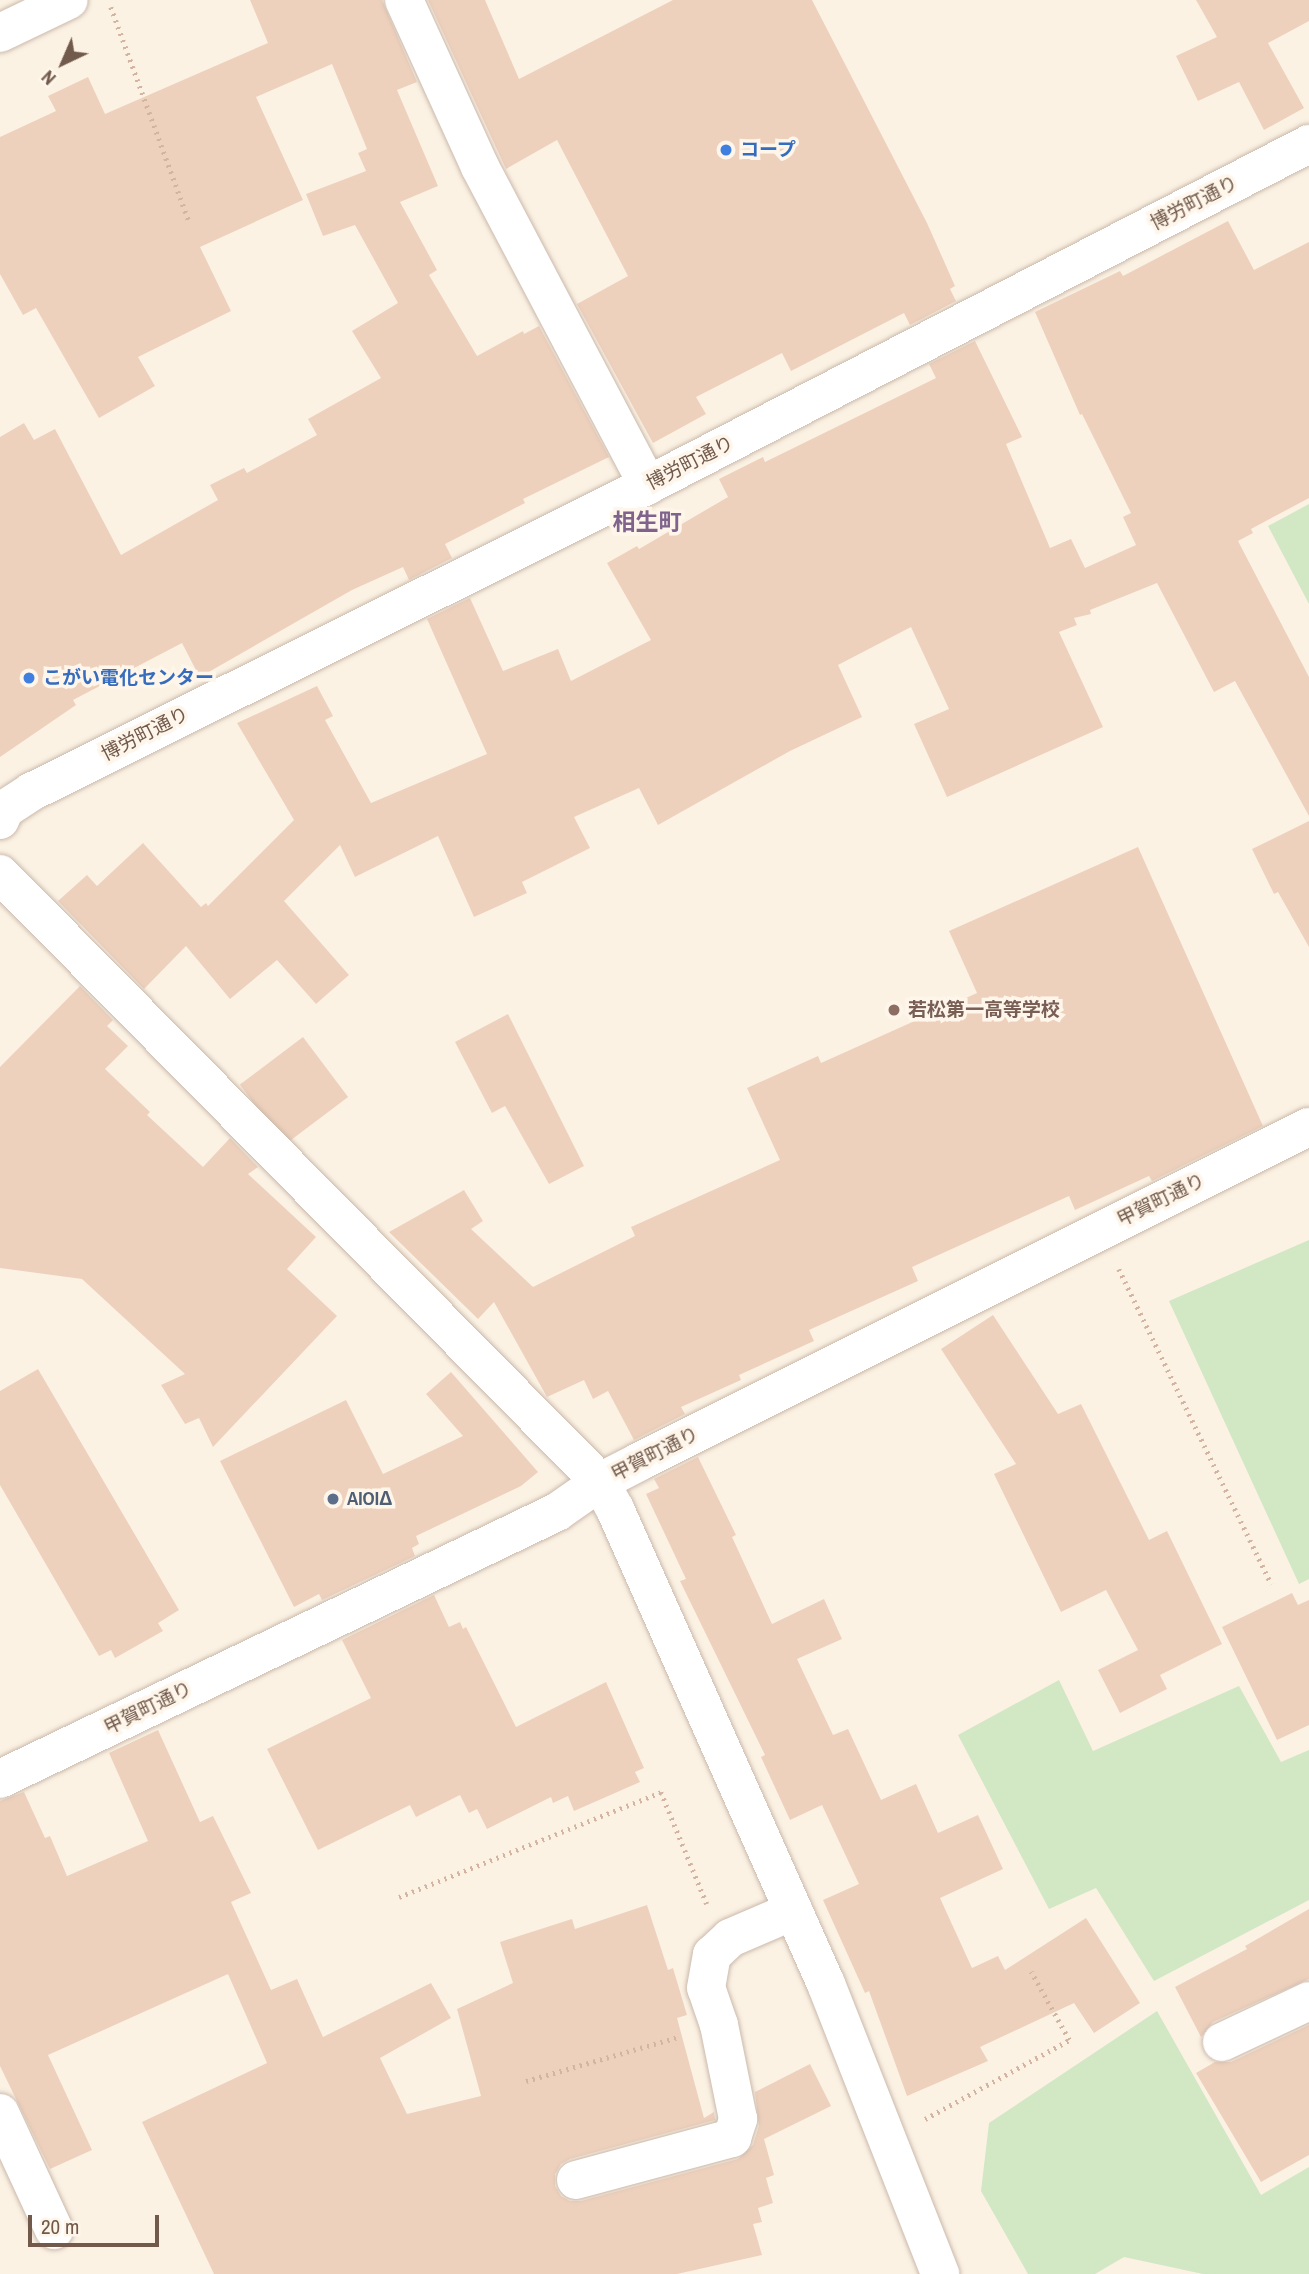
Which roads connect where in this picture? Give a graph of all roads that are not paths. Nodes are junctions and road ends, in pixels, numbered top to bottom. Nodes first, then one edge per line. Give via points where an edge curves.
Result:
1 (69, 0) edge
2 (404, 0) edge
3 (0, 33) edge
4 (1309, 144) edge
5 (648, 485) junction
6 (0, 820) edge
7 (0, 874) edge
8 (1309, 1127) edge
9 (600, 1482) junction
10 (0, 1779) edge
11 (793, 1911) junction
12 (1309, 2001) edge
13 (1222, 2042) dead end
14 (0, 2113) edge
15 (576, 2180) dead end
16 (54, 2230) dead end
17 (940, 2274) edge

1 - 3 street
2 - 5 street via 480,167
4 - 5 street, 博労町通り
5 - 6 street, 博労町通り via 31,792 5,809
7 - 9 street
8 - 9 street, 甲賀町通り
9 - 10 street, 甲賀町通り via 557,1512
9 - 11 street
11 - 15 street via 730,1938 712,1955 706,1988 719,2025 738,2119 732,2138
11 - 17 street
12 - 13 street
14 - 16 street

